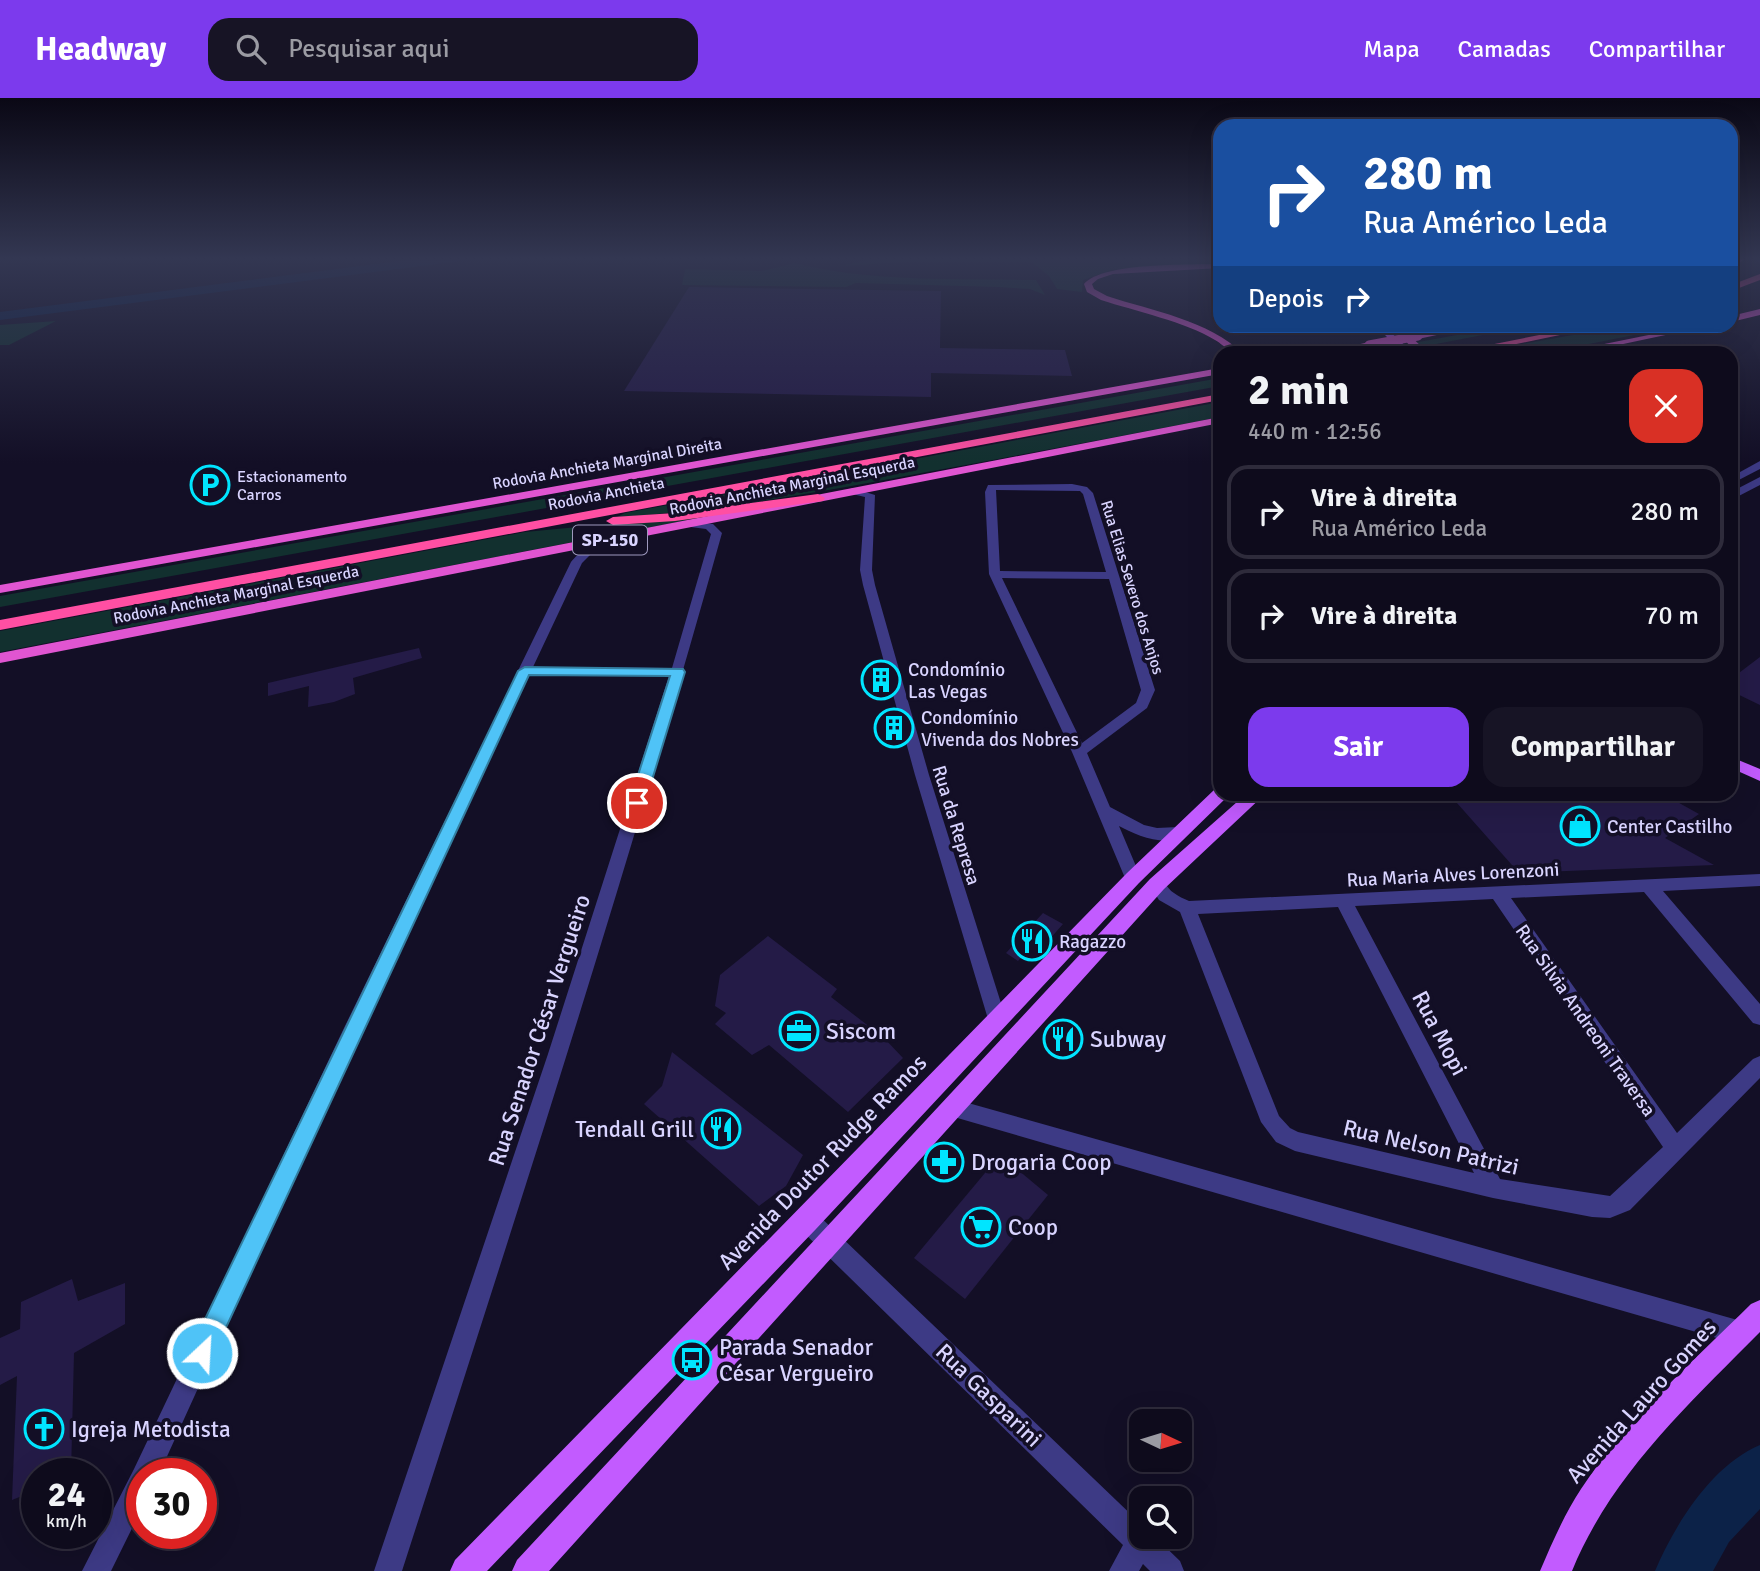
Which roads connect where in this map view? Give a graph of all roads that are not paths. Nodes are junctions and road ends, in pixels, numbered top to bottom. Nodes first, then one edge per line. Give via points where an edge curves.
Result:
1 (1190, 326) edge
2 (1375, 333) edge
3 (1388, 333) edge
4 (1402, 333) edge
5 (1435, 333) edge
6 (1512, 333) edge
7 (1529, 333) edge
8 (1561, 333) edge
9 (1667, 333) edge
10 (1483, 341) junction
11 (1224, 346) edge
12 (1364, 346) edge
13 (1389, 346) edge
14 (1401, 346) edge
15 (1415, 346) edge
16 (1454, 346) edge
17 (1492, 346) edge
18 (1599, 346) edge
19 (1213, 368) edge
20 (1213, 372) edge
21 (1184, 378) junction
22 (1213, 390) edge
23 (1213, 398) edge
24 (1213, 421) edge
25 (1213, 427) edge
26 (1102, 444) junction
27 (1760, 464) edge
28 (1738, 477) edge
29 (1760, 480) edge
30 (852, 491) junction
31 (1738, 493) edge
32 (818, 498) junction
33 (687, 524) junction
34 (513, 530) junction
35 (610, 540) junction
36 (995, 574) junction
37 (1114, 576) junction
38 (0, 589) edge
39 (0, 615) edge
40 (0, 625) edge
41 (0, 658) edge
42 (525, 671) junction
43 (678, 672) junction
44 (1079, 752) junction
45 (1738, 765) edge
46 (1760, 776) edge
47 (1738, 779) edge
48 (1760, 790) edge
49 (1213, 800) edge
50 (1248, 801) edge
51 (1104, 810) junction
52 (1178, 833) junction
53 (1133, 878) junction
54 (1760, 880) edge
55 (1157, 884) junction
56 (1648, 885) junction
57 (1498, 892) junction
58 (1343, 900) junction
59 (1187, 908) junction
60 (1760, 1017) edge
61 (997, 1019) junction
62 (1760, 1065) edge
63 (954, 1108) junction
64 (1675, 1147) junction
65 (1493, 1188) junction
66 (807, 1220) junction
67 (831, 1242) junction
68 (1750, 1323) edge
69 (153, 1458) edge
70 (126, 1511) edge
71 (1129, 1529) edge
72 (1136, 1549) edge
73 (1149, 1549) edge
74 (1556, 1564) edge
75 (96, 1571) edge
76 (388, 1571) edge
77 (466, 1571) edge
78 (528, 1571) edge
79 (1123, 1571) edge
80 (1170, 1571) edge

1 - 11 highway
2 - 13 main road
3 - 14 main road
4 - 15 highway
5 - 12 highway, bridge
6 - 10 highway
7 - 10 highway
8 - 17 highway
9 - 18 highway
10 - 16 highway, bridge
19 - 21 highway
20 - 21 highway, Rodovia Anchieta Marginal Direita
21 - 38 highway, Rodovia Anchieta Marginal Direita
22 - 39 highway, Rodovia Anchieta / SP-150
23 - 34 highway, Rodovia Anchieta / SP-150
24 - 26 highway, Rodovia Anchieta Marginal Esquerda / SP-150
25 - 26 highway
26 - 30 highway, Rodovia Anchieta Marginal Esquerda / SP-150
27 - 28 street
29 - 31 street
30 - 32 highway, Rodovia Anchieta Marginal Esquerda / SP-150
30 - 61 street, Rua da Represa via 870,495 869,585
32 - 33 highway, Rodovia Anchieta Marginal Esquerda / SP-150
32 - 34 highway via 675,517
33 - 35 highway, Rodovia Anchieta Marginal Esquerda / SP-150
33 - 43 street, Rua Senador César Vergueiro via 709,526 717,533
34 - 40 highway, Rodovia Anchieta / SP-150
35 - 41 highway, Rodovia Anchieta Marginal Esquerda / SP-150
35 - 42 street via 577,562
36 - 37 street
36 - 37 street, Rua Elias Severo dos Anjos via 990,492 999,486 1079,488 1088,493
36 - 44 street
37 - 44 street, Rua Elias Severo dos Anjos via 1147,697
42 - 43 street
42 - 69 street
43 - 76 street, Rua Senador César Vergueiro via 563,1040
44 - 51 street
45 - 46 main road
47 - 48 main road
49 - 52 main road, Avenida Doutor Rudge Ramos
50 - 55 main road
51 - 52 street via 1150,834
51 - 53 street
52 - 53 main road, Avenida Doutor Rudge Ramos
53 - 61 main road, Avenida Doutor Rudge Ramos
54 - 56 street, Rua Maria Alves Lorenzoni
55 - 59 street via 1165,896
55 - 63 main road
56 - 57 street, Rua Maria Alves Lorenzoni
56 - 60 street
57 - 58 street, Rua Maria Alves Lorenzoni
57 - 64 street, Rua Silvia Andreoni Traversa
58 - 59 street, Rua Maria Alves Lorenzoni
58 - 65 street, Rua Mopi
59 - 65 street, Rua Nelson Patrizi via 1271,1122 1283,1135
61 - 66 main road, Avenida Doutor Rudge Ramos
62 - 64 street, Rua Nelson Patrizi
63 - 67 main road
63 - 68 street
64 - 65 street, Rua Nelson Patrizi via 1622,1202 1610,1207
66 - 67 street, Rua Gasparini
66 - 77 main road, Avenida Doutor Rudge Ramos
67 - 71 street, Rua Gasparini
67 - 78 main road
68 - 74 main road, Avenida Lauro Gomes via 1597,1489
70 - 75 street
72 - 79 street
73 - 80 street, Rua Gasparini

